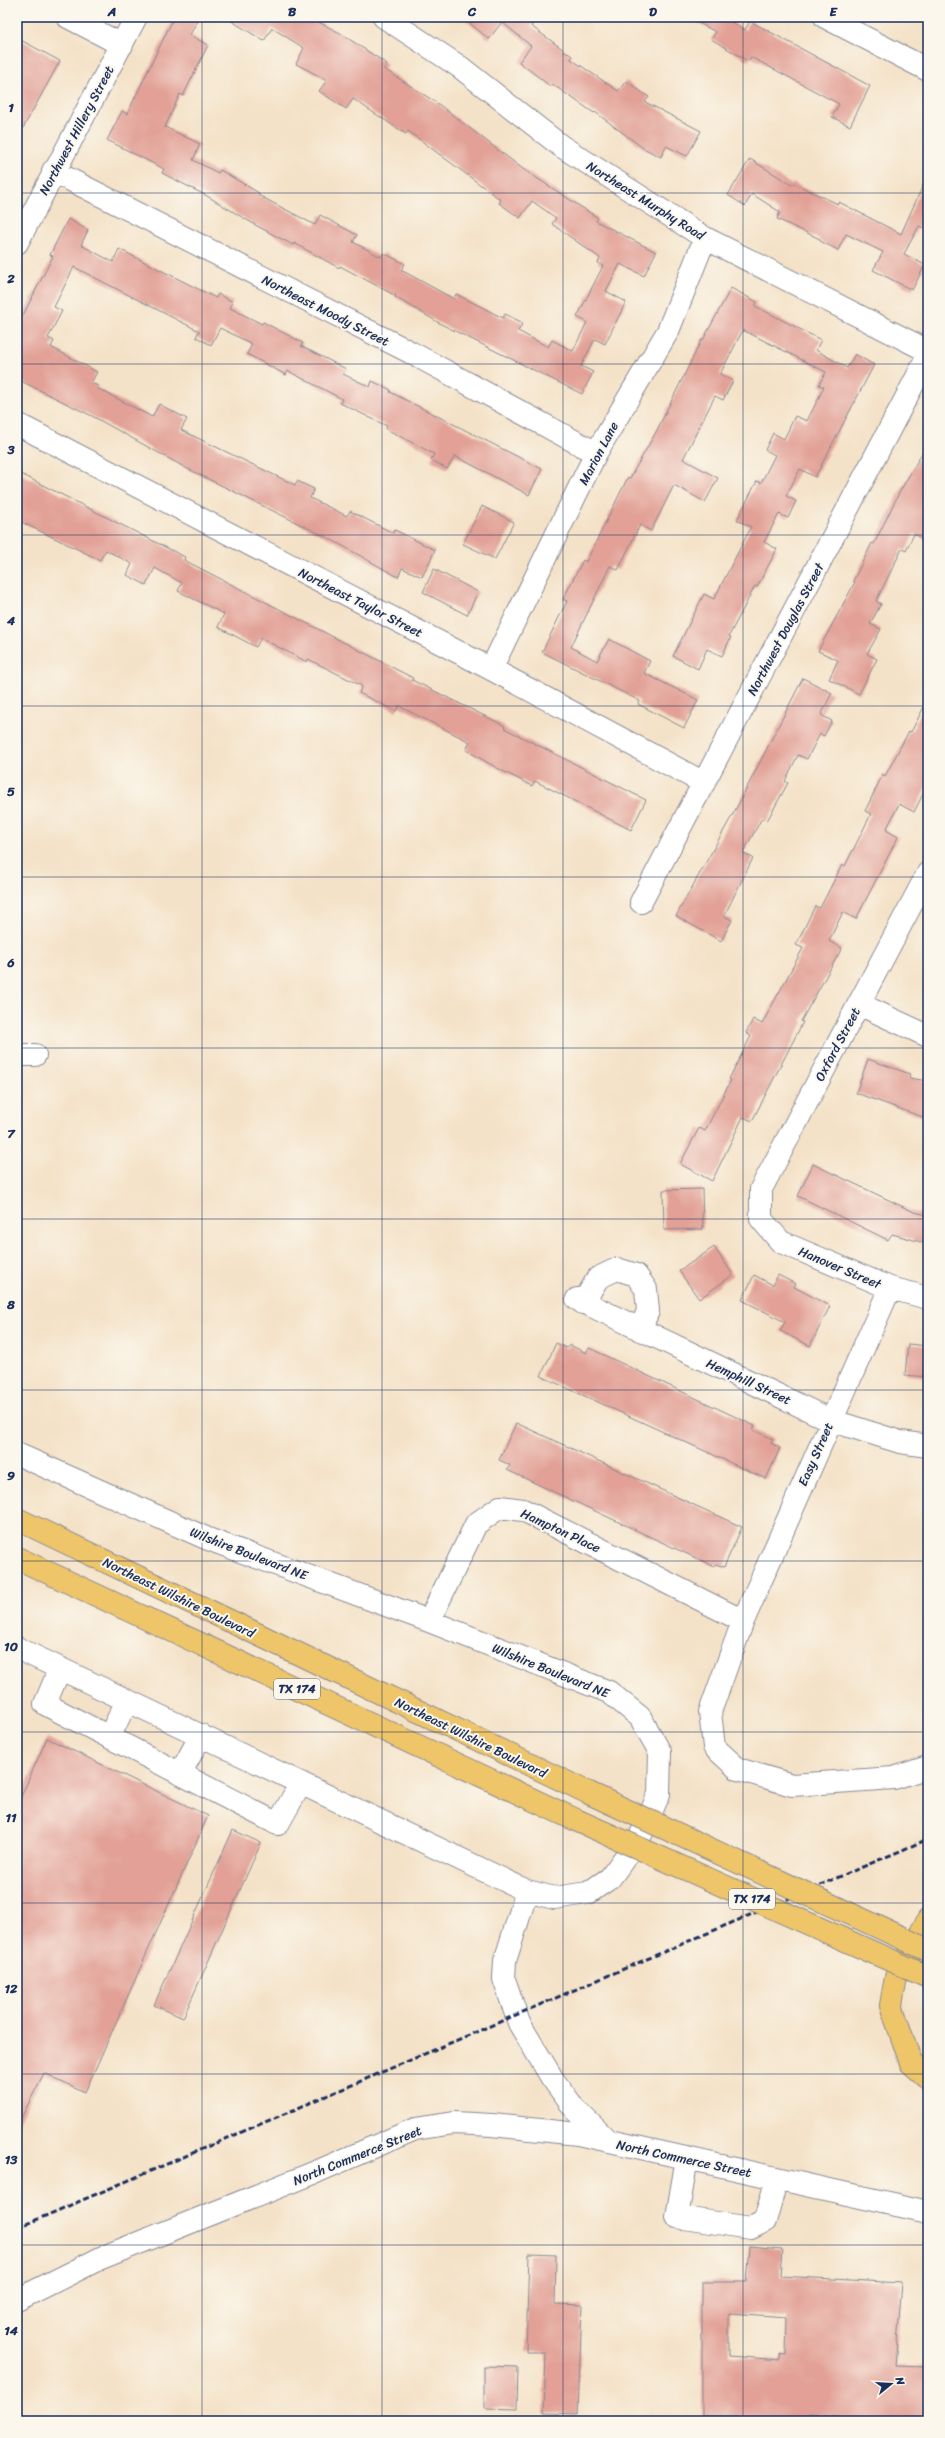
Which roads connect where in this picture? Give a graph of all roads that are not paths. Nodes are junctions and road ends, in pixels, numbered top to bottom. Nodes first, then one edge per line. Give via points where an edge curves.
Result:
1 (68, 17) edge
2 (136, 17) edge
3 (384, 17) edge
4 (825, 17) edge
5 (122, 45) junction
6 (928, 70) edge
7 (53, 171) junction
8 (705, 238) junction
9 (17, 243) edge
10 (928, 351) edge
11 (928, 356) edge
12 (17, 424) edge
13 (596, 453) junction
14 (491, 669) junction
15 (704, 783) junction
16 (928, 873) edge
17 (641, 902) dead end
18 (859, 1004) junction
19 (928, 1036) edge
20 (761, 1219) joint
21 (890, 1288) junction
22 (928, 1298) edge
23 (640, 1330) junction
24 (830, 1420) junction
25 (928, 1446) edge
26 (17, 1454) edge
27 (17, 1519) edge
28 (17, 1558) edge
29 (429, 1621) junction
30 (743, 1621) junction
31 (18, 1650) edge
32 (60, 1668) junction
33 (128, 1700) junction
34 (201, 1736) junction
35 (109, 1737) junction
36 (928, 1767) edge
37 (180, 1774) junction
38 (301, 1784) junction
39 (527, 1891) junction
40 (928, 1920) edge
41 (928, 1950) edge
42 (928, 1978) edge
43 (928, 2078) edge
44 (608, 2141) junction
45 (687, 2158) junction
46 (777, 2178) junction
47 (928, 2212) edge
48 (17, 2300) edge

1 - 5 street
2 - 5 street, Northwest Hillery Street
3 - 8 street, Northeast Murphy Road via 460,67 561,146
4 - 6 street
5 - 7 street, Northwest Hillery Street
7 - 9 street, Northwest Hillery Street
7 - 13 street, Northeast Moody Street via 410,352
8 - 10 street, Northeast Murphy Road
8 - 13 street, Marion Lane via 668,331
11 - 15 street, Northwest Douglas Street
12 - 14 street, Northeast Taylor Street
13 - 14 street, Marion Lane
14 - 15 street, Northeast Taylor Street
15 - 17 street, Northwest Douglas Street
16 - 18 street, Oxford Street
18 - 19 street
18 - 20 street, Oxford Street via 761,1188
20 - 21 street, Hanover Street via 781,1242
21 - 22 street, Hanover Street
21 - 24 street, Easy Street
23 - 23 street, Hemphill Street via 580,1301 598,1278 617,1269 636,1275 646,1289 648,1311
23 - 24 street, Hemphill Street
24 - 25 street, Hemphill Street via 900,1442
24 - 30 street, Easy Street
26 - 29 street, Wilshire Boulevard NE via 208,1539
27 - 41 main road, Northeast Wilshire Boulevard, bridge via 589,1793
28 - 42 main road, TX 174, bridge via 576,1820
29 - 30 street, Hampton Place via 476,1524 500,1507 523,1510
29 - 39 street, Wilshire Boulevard NE via 609,1692 640,1718 660,1752 659,1794 640,1837 610,1878 588,1893 554,1898
30 - 36 street, Easy Street via 710,1712 714,1747 738,1769 792,1785 894,1778
31 - 32 street, Wilshire Boulevard NE
32 - 33 street, Wilshire Boulevard NE
32 - 35 street via 45,1704
33 - 34 street, Wilshire Boulevard NE
33 - 35 street
34 - 37 street
34 - 38 street, Wilshire Boulevard NE
35 - 37 street
37 - 38 street via 278,1824
38 - 39 street, Wilshire Boulevard NE
39 - 44 street via 505,1960 504,1979 519,2023 552,2078 574,2108
40 - 43 main road via 896,1976 891,2005 911,2063
44 - 45 street, North Commerce Street
44 - 48 street, North Commerce Street via 578,2134 492,2125 454,2123 415,2129 316,2172 101,2258
45 - 46 street, North Commerce Street
45 - 46 street via 678,2217 751,2228 765,2222
46 - 47 street, North Commerce Street

